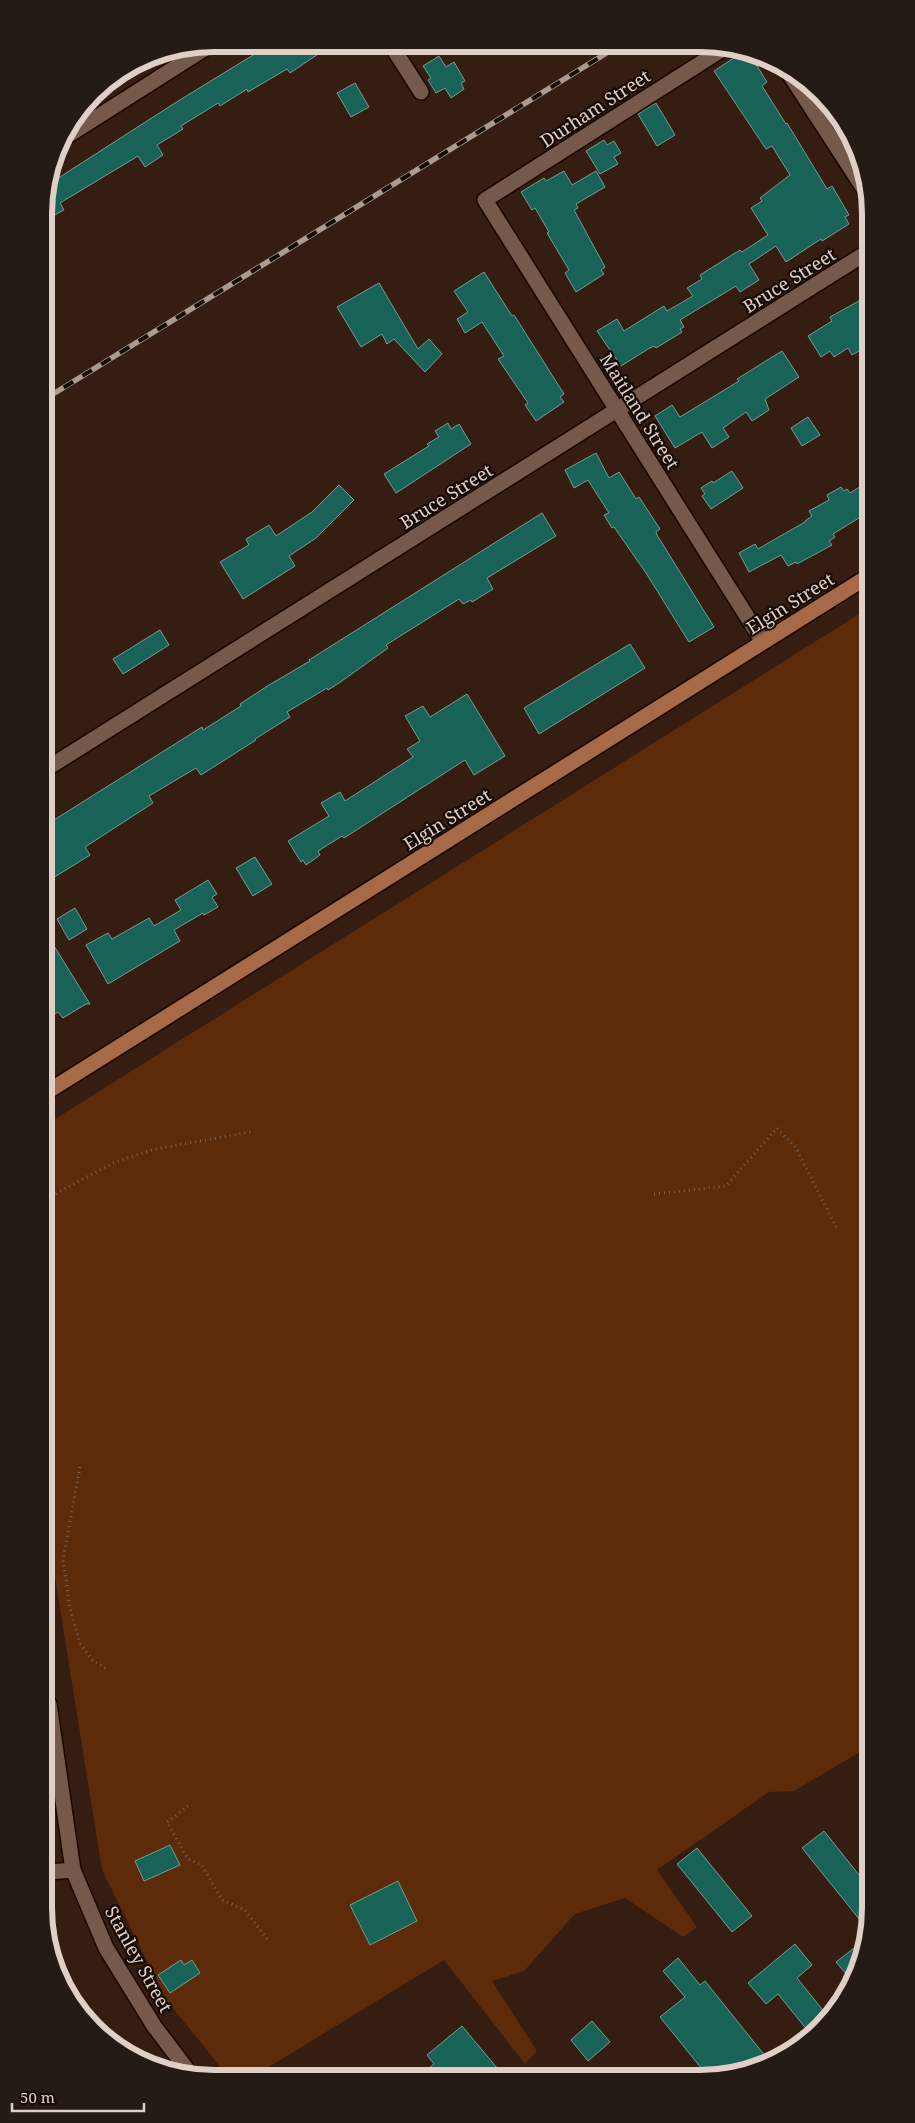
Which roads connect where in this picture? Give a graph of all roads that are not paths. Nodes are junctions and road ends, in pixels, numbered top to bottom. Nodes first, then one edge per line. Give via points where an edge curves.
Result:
1 (395, 52) edge
2 (716, 53) edge
3 (197, 54) edge
4 (796, 84) edge
5 (421, 92) dead end
6 (75, 131) edge
7 (858, 180) edge
8 (485, 200) joint
9 (862, 257) edge
10 (618, 410) junction
11 (862, 579) edge
12 (763, 642) junction
13 (53, 764) edge
14 (52, 1089) edge
15 (52, 1725) edge
16 (73, 1870) junction
17 (52, 1872) edge
18 (184, 2067) edge

1 - 5 street
2 - 8 street, Durham Street
3 - 6 street
4 - 7 street
8 - 10 street, Maitland Street
9 - 10 street, Bruce Street
10 - 12 street, Maitland Street
10 - 13 street, Bruce Street
11 - 12 main road, Elgin Street
12 - 14 main road, Elgin Street
15 - 16 street, Stanley Street
16 - 17 street
16 - 18 street, Stanley Street via 106,1948 154,2026

